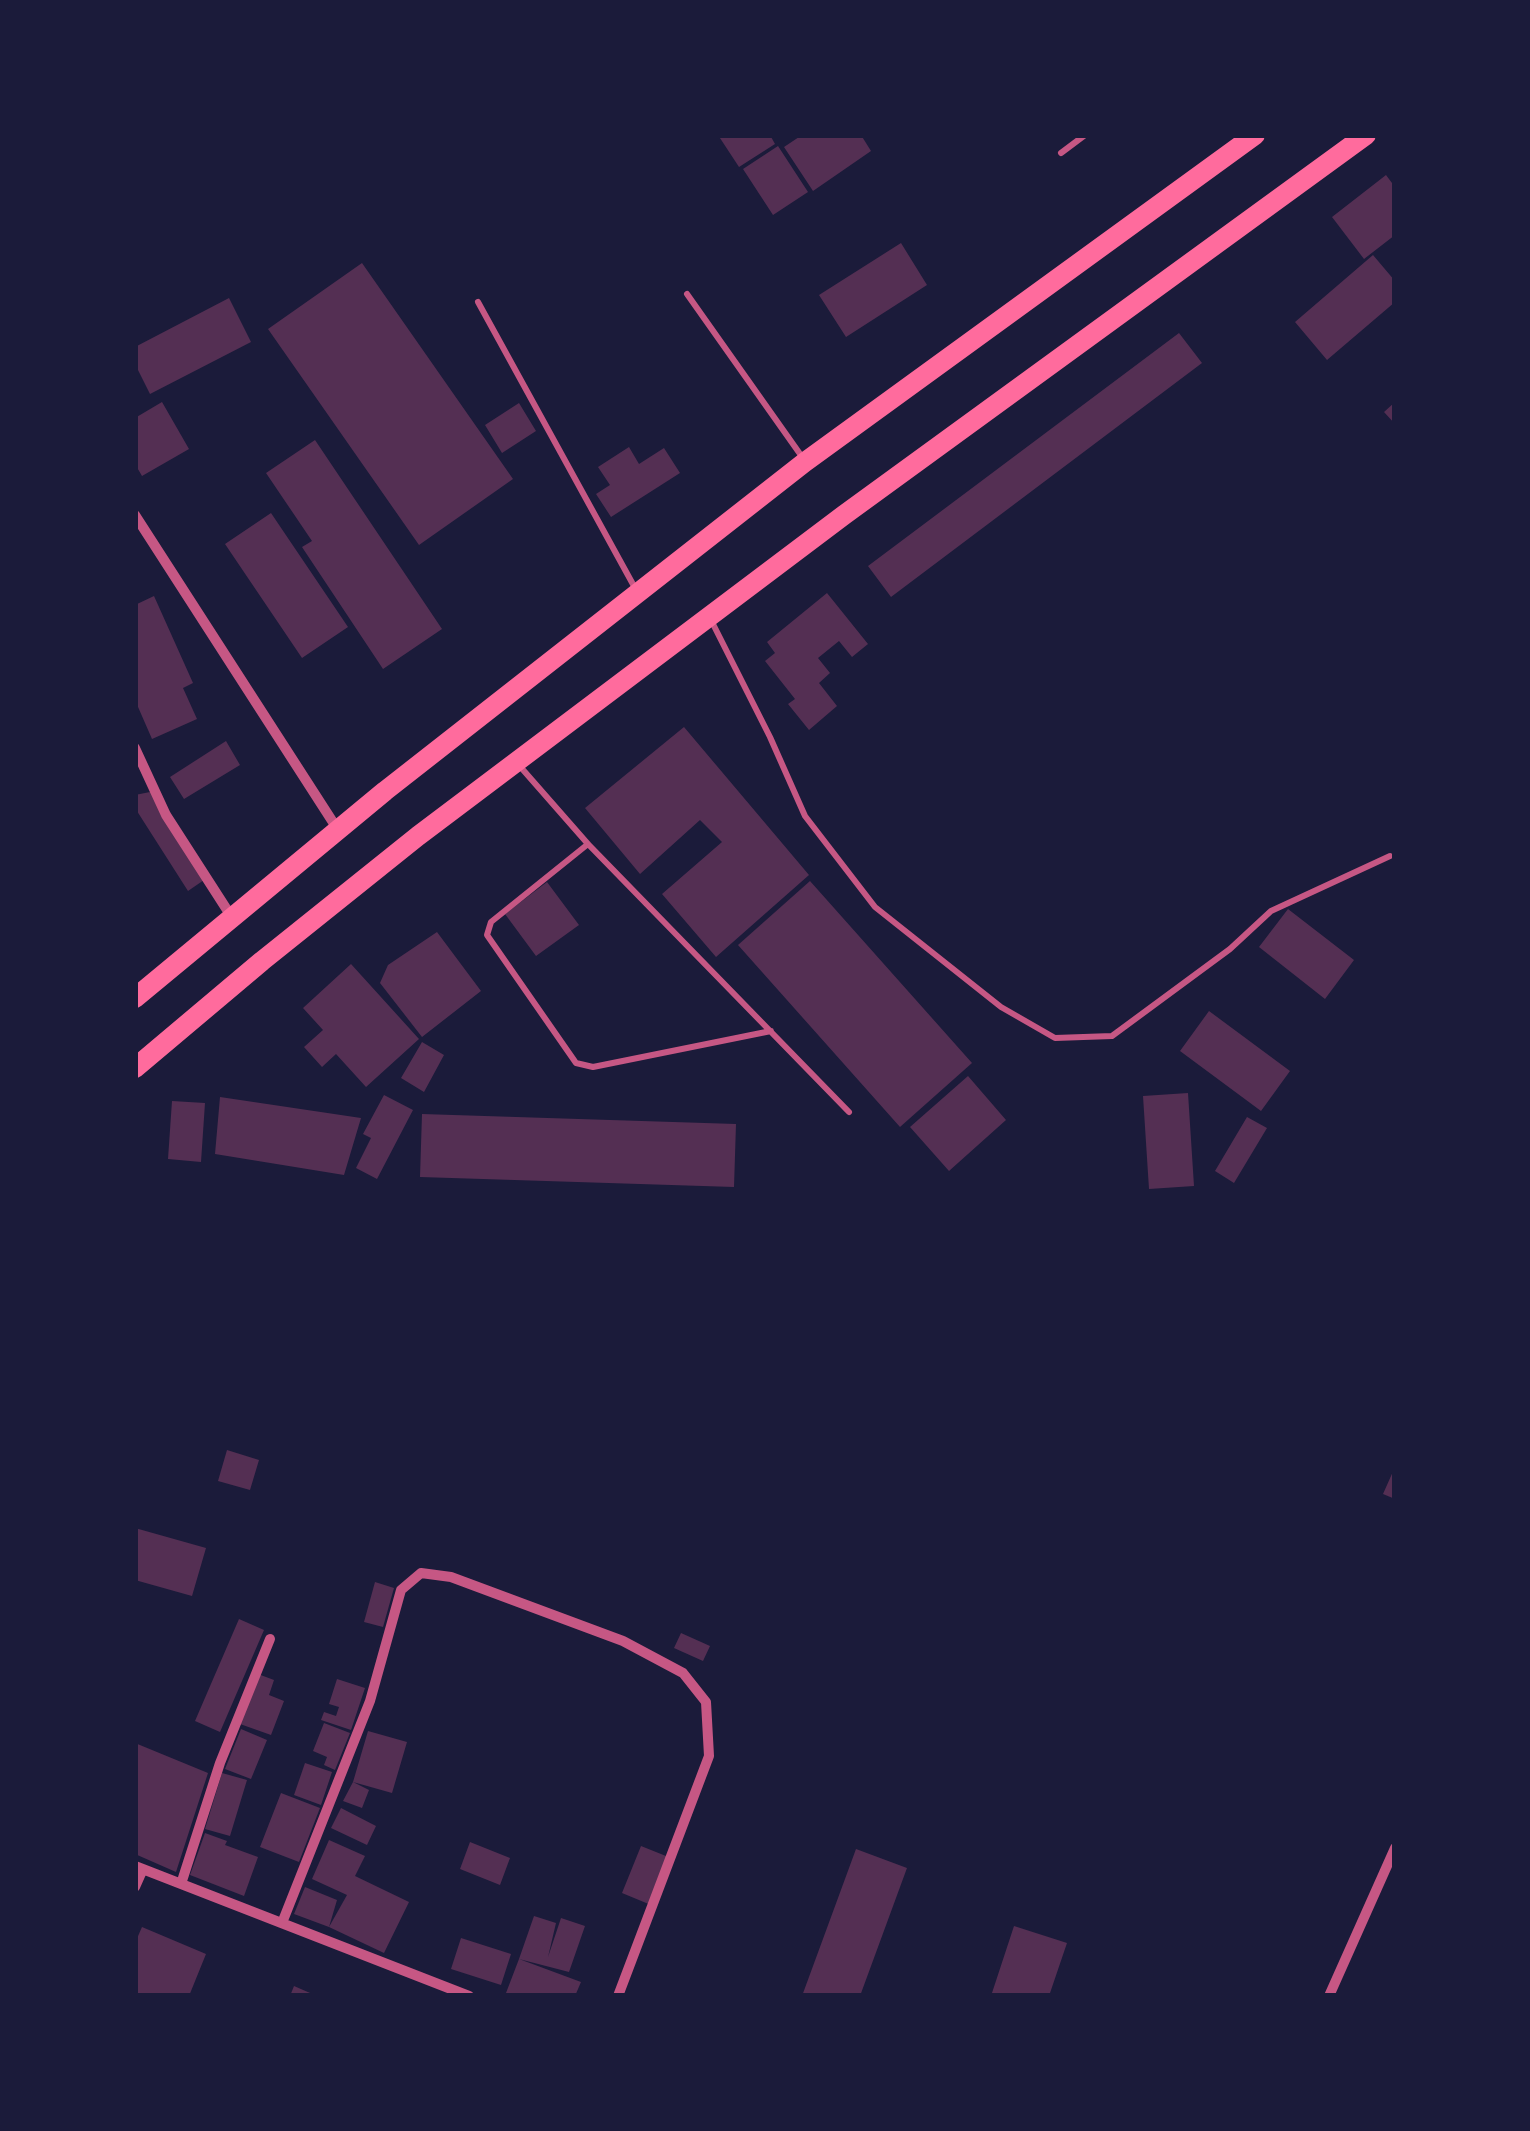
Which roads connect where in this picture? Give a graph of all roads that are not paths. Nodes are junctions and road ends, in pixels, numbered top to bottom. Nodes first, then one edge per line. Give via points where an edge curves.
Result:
1 (1085, 135) edge
2 (1255, 135) edge
3 (1366, 135) edge
4 (1061, 153) dead end
5 (687, 294) dead end
6 (478, 302) dead end
7 (805, 462) junction
8 (135, 515) edge
9 (638, 593) junction
10 (709, 617) junction
11 (135, 748) edge
12 (516, 762) junction
13 (338, 830) junction
14 (588, 844) junction
15 (1390, 856) dead end
16 (232, 916) junction
17 (135, 998) edge
18 (772, 1032) junction
19 (135, 1068) edge
20 (849, 1112) dead end
21 (270, 1639) dead end
22 (1395, 1848) edge
23 (139, 1867) edge
24 (181, 1884) junction
25 (135, 1887) edge
26 (282, 1922) junction
27 (468, 1996) edge
28 (618, 1996) edge
29 (1328, 1996) edge

1 - 4 lane
2 - 7 main road
3 - 10 main road
5 - 7 lane
6 - 9 lane
7 - 9 main road
8 - 13 street
9 - 13 main road
10 - 12 main road
10 - 15 lane via 805,816 876,907 1002,1007 1055,1038 1112,1036 1272,911
11 - 16 street via 166,815
12 - 14 lane
12 - 19 main road
13 - 16 main road
14 - 18 lane
14 - 18 lane via 491,922 487,936 576,1063 593,1067
16 - 17 main road
18 - 20 lane
21 - 24 street
22 - 29 street
23 - 24 street
23 - 25 street
24 - 26 street
26 - 27 street
26 - 28 street via 370,1702 402,1590 421,1573 452,1577 624,1641 684,1673 706,1702 708,1756

